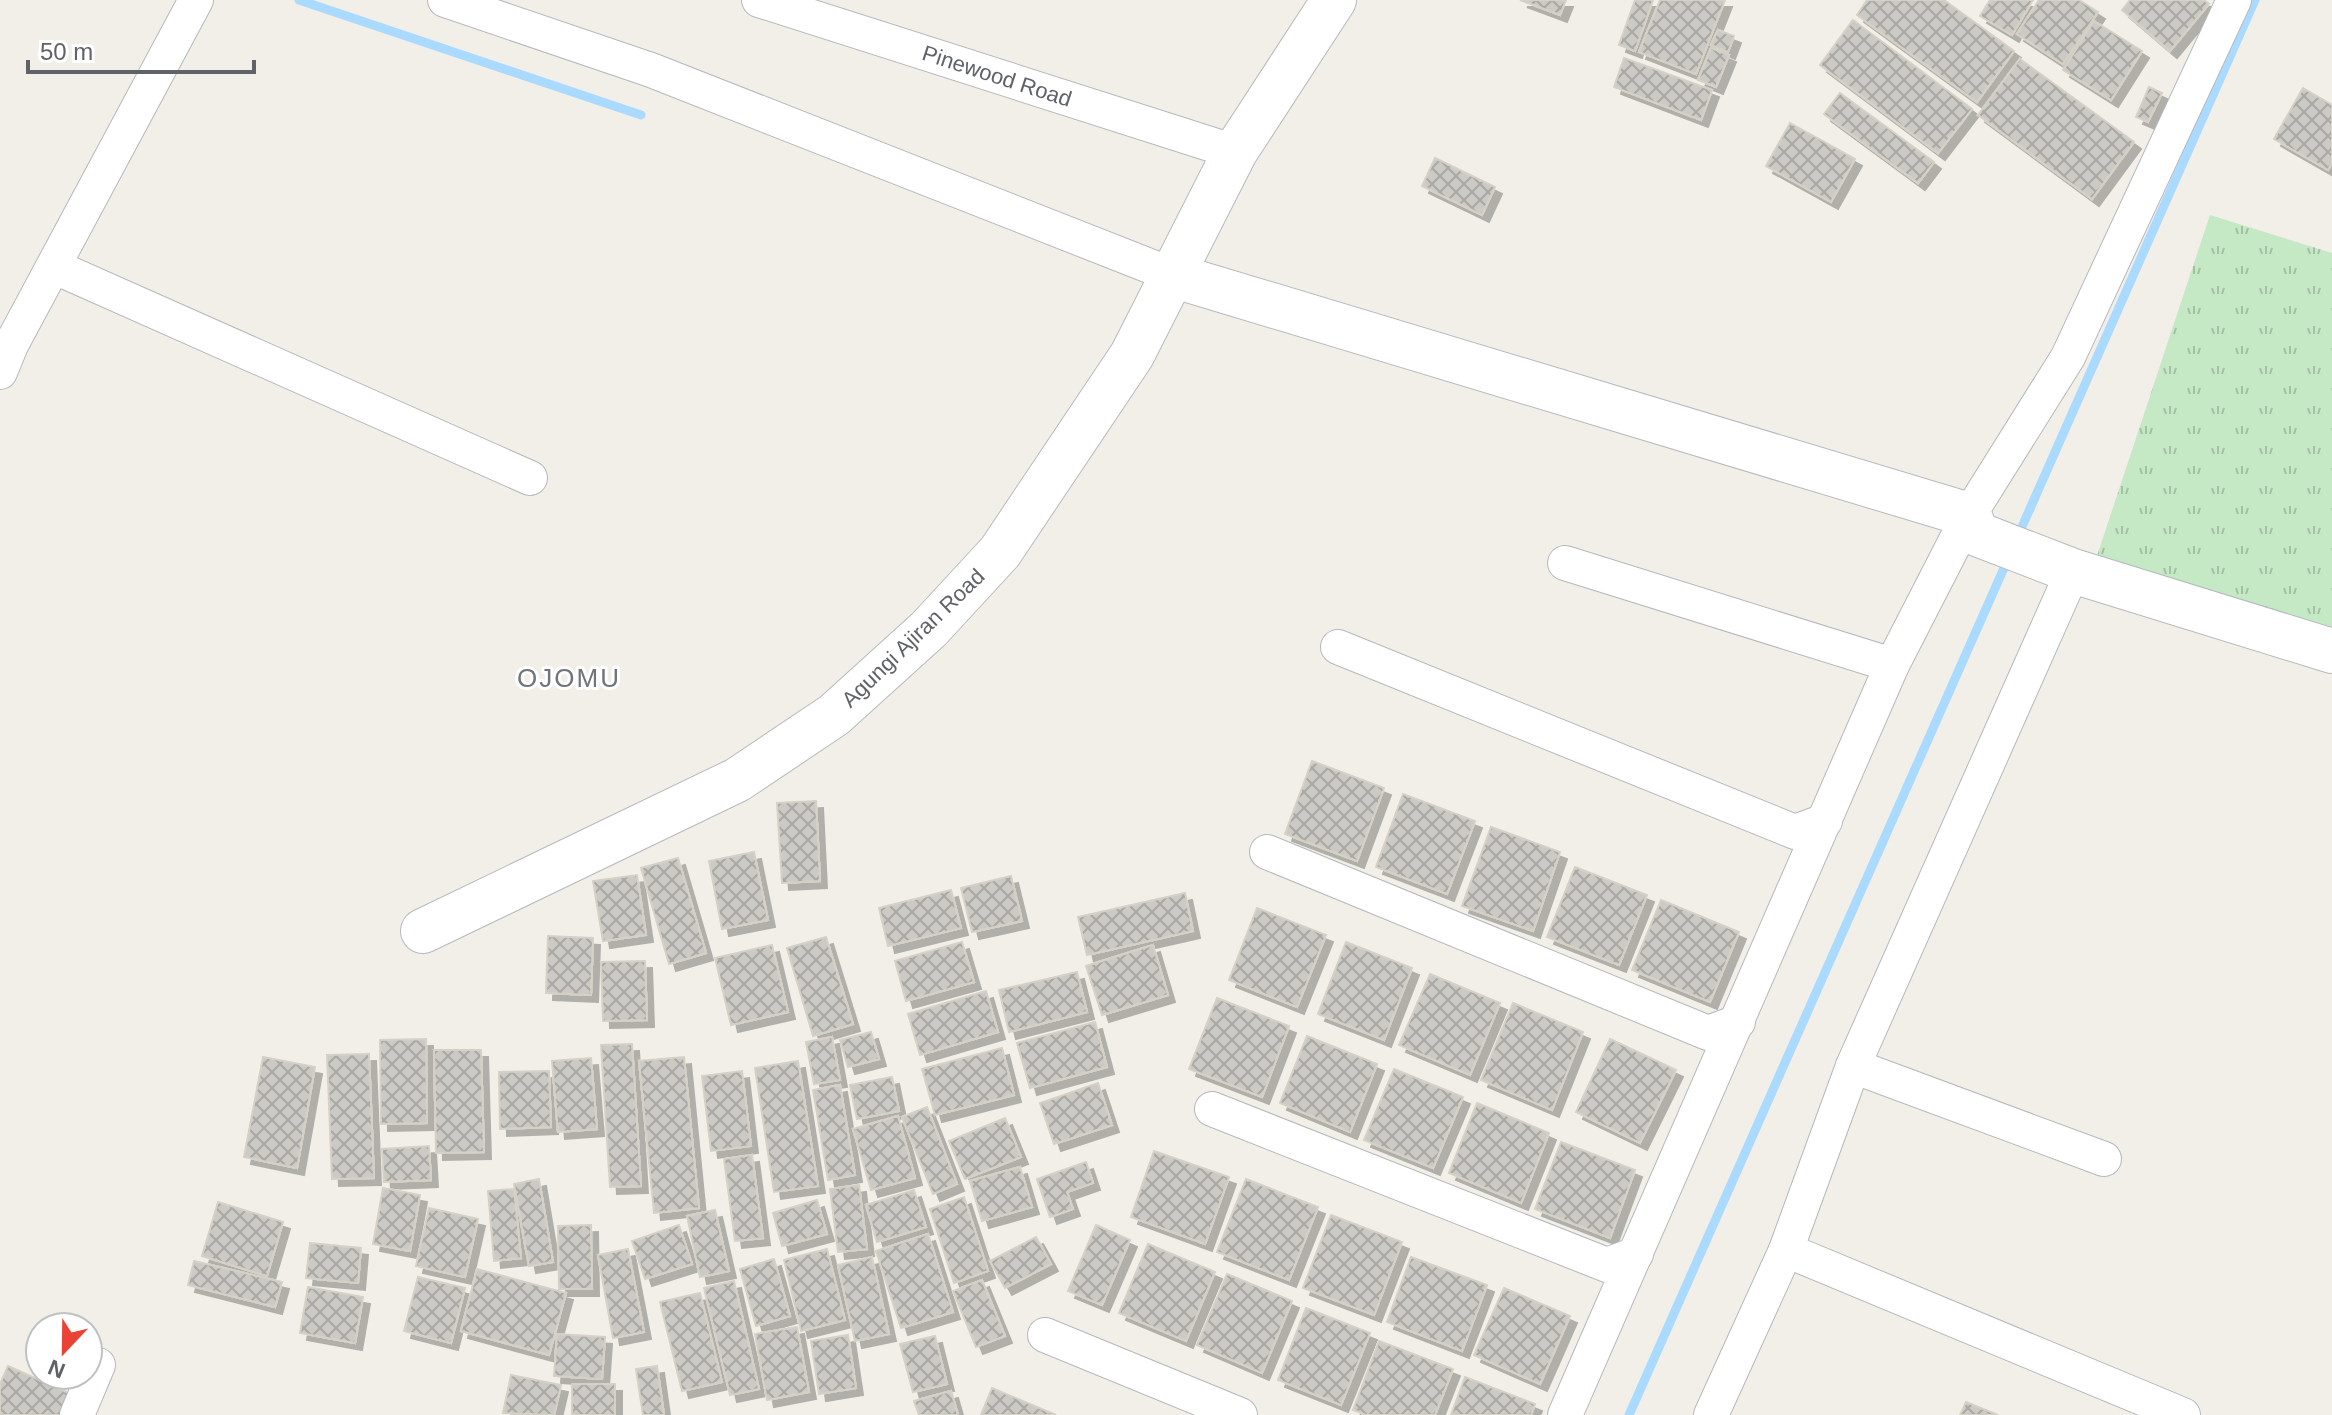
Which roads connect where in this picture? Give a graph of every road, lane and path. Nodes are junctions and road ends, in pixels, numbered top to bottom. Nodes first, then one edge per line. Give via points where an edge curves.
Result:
1 (196, 0) edge
2 (445, 0) edge
3 (759, 0) edge
4 (1334, 0) edge
5 (2234, 0) edge
6 (1235, 152) junction
7 (55, 267) junction
8 (1175, 276) junction
9 (0, 372) edge
10 (530, 478) dead end
11 (1973, 525) junction
12 (1565, 563) dead end
13 (2068, 569) junction
14 (1338, 647) dead end
15 (2332, 651) edge
16 (1892, 665) junction
17 (1825, 821) junction
18 (1267, 852) dead end
19 (423, 931) dead end
20 (1738, 1022) junction
21 (1853, 1066) junction
22 (1212, 1109) dead end
23 (2104, 1159) dead end
24 (1786, 1250) junction
25 (1636, 1254) junction
26 (1045, 1335) dead end
27 (87, 1391) edge
28 (77, 1415) edge
29 (1240, 1415) edge
30 (1565, 1415) edge
31 (1711, 1415) edge
32 (2183, 1415) edge

1 - 7 street
2 - 8 street via 651,70
3 - 6 street, Pinewood Road
4 - 6 street, Agungi Ajiran Road
5 - 11 street via 2068,357
6 - 8 street, Agungi Ajiran Road
7 - 9 street
7 - 10 street
8 - 11 street
8 - 19 street, Agungi Ajiran Road via 1132,355 1000,552 929,629 834,715 737,780
11 - 13 street
11 - 16 street
12 - 16 street
13 - 15 street
13 - 21 street
14 - 17 street via 1795,832
16 - 17 street
17 - 20 street
18 - 20 street via 1708,1033
20 - 25 street
21 - 23 street
21 - 24 street
22 - 25 street via 1607,1265
24 - 31 street
24 - 32 street
25 - 30 street
26 - 29 street
27 - 28 street

